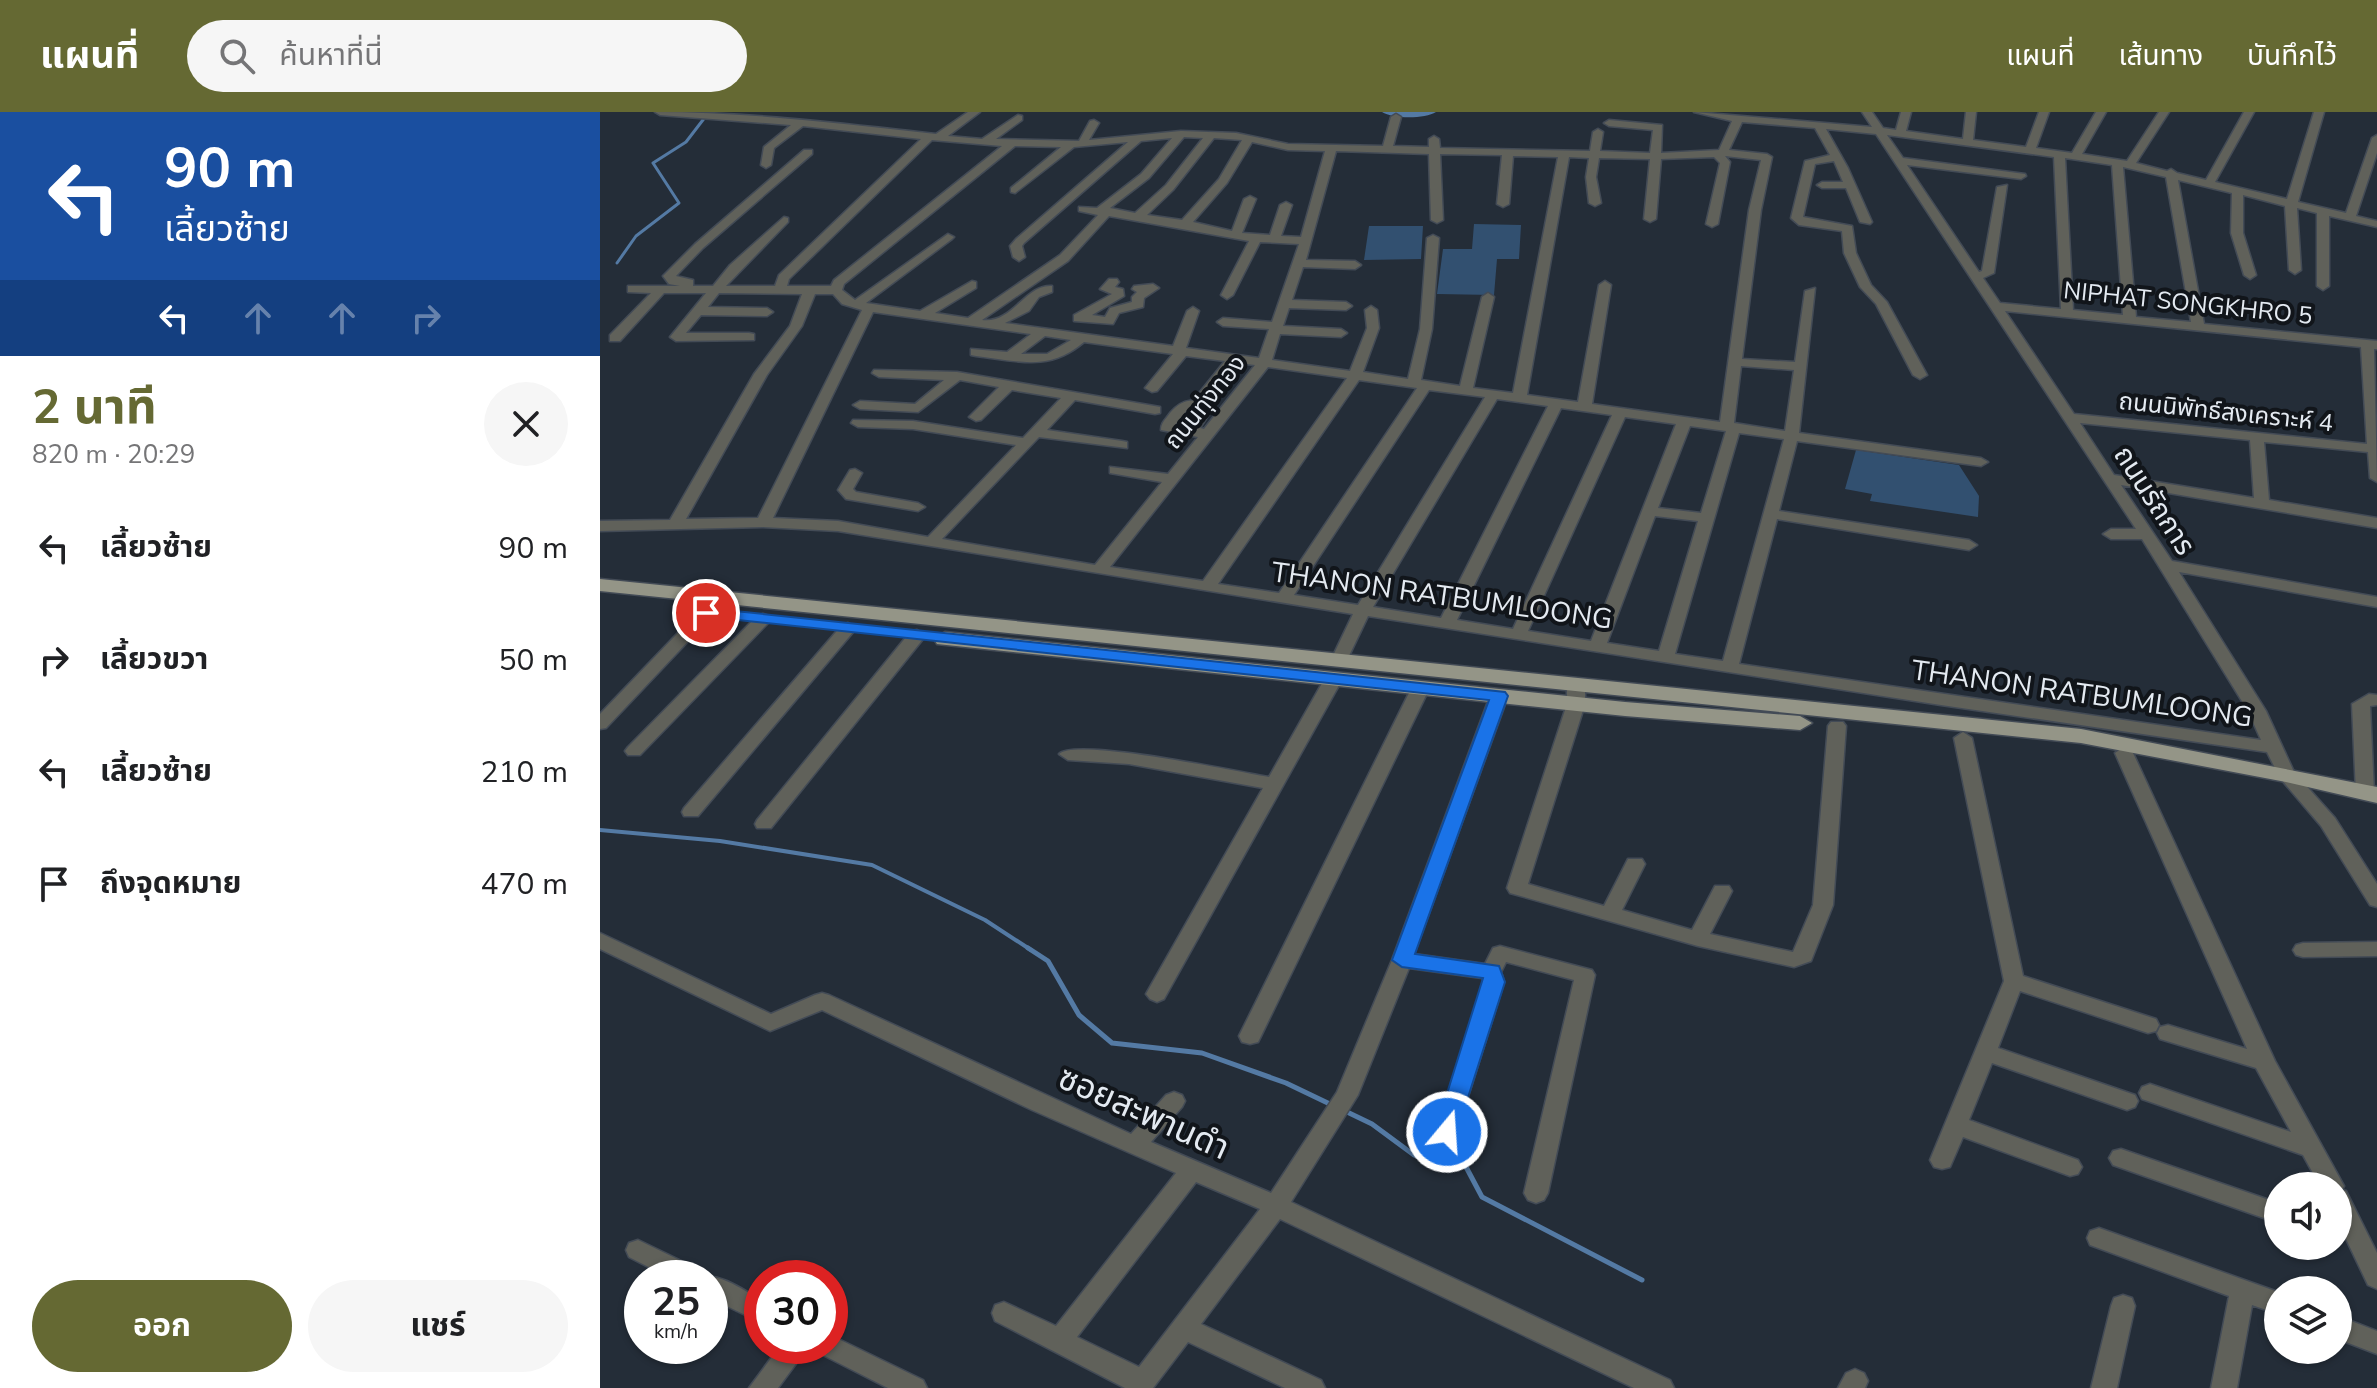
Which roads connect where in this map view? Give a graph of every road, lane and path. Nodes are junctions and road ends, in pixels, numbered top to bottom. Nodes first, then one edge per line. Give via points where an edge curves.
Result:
1 (660, 112) edge
2 (975, 112) edge
3 (1699, 112) edge
4 (1867, 112) edge
5 (1906, 112) edge
6 (1971, 112) edge
7 (2044, 112) edge
8 (2101, 112) edge
9 (2164, 112) edge
10 (2249, 112) edge
11 (2319, 112) edge
12 (1663, 113) edge
13 (1396, 117) dead end
14 (1018, 118) dead end
15 (1791, 118) edge
16 (1738, 119) junction
17 (801, 123) junction
18 (1094, 123) dead end
19 (1609, 123) dead end
20 (1818, 125) junction
21 (1658, 127) junction
22 (1882, 131) junction
23 (1598, 132) dead end
24 (1900, 133) junction
25 (1181, 134) junction
26 (1211, 135) junction
27 (933, 138) junction
28 (1249, 138) junction
29 (2377, 138) edge
30 (1137, 140) junction
31 (985, 142) junction
32 (1968, 142) junction
33 (1012, 143) junction
34 (1434, 143) junction
35 (1076, 144) junction
36 (769, 147) junction
37 (781, 149) dead end
38 (1331, 149) junction
39 (1387, 149) junction
40 (1514, 149) junction
41 (2030, 150) junction
42 (794, 151) dead end
43 (808, 152) dead end
44 (1564, 153) junction
45 (1594, 153) junction
46 (1721, 154) junction
47 (2059, 154) junction
48 (1654, 156) junction
49 (2076, 156) junction
50 (1835, 158) junction
51 (1903, 161) junction
52 (2117, 162) junction
53 (2130, 164) junction
54 (2171, 172) junction
55 (2021, 176) dead end
56 (2210, 182) junction
57 (1822, 185) dead end
58 (1851, 185) junction
59 (2003, 187) dead end
60 (2238, 189) junction
61 (1015, 190) dead end
62 (1250, 199) dead end
63 (1595, 203) dead end
64 (2295, 203) junction
65 (1503, 204) dead end
66 (1286, 205) dead end
67 (1083, 209) dead end
68 (2323, 210) junction
69 (1105, 211) junction
70 (1139, 216) junction
71 (2350, 217) junction
72 (1650, 219) dead end
73 (784, 220) dead end
74 (1437, 220) dead end
75 (1866, 222) dead end
76 (1185, 224) junction
77 (1712, 224) dead end
78 (2377, 224) edge
79 (1236, 235) junction
80 (948, 237) dead end
81 (1256, 238) junction
82 (1433, 238) dead end
83 (1274, 239) junction
84 (1306, 241) junction
85 (1019, 257) dead end
86 (1076, 262) dead end
87 (1298, 263) junction
88 (1355, 265) dead end
89 (2295, 270) dead end
90 (2250, 275) dead end
91 (1976, 276) junction
92 (1113, 282) dead end
93 (972, 285) dead end
94 (1605, 285) dead end
95 (2323, 286) dead end
96 (715, 288) junction
97 (632, 289) dead end
98 (661, 289) junction
99 (1138, 289) dead end
100 (810, 290) junction
101 (836, 290) junction
102 (780, 291) junction
103 (1811, 291) dead end
104 (1227, 295) dead end
105 (1488, 297) dead end
106 (1285, 304) junction
107 (863, 306) junction
108 (1346, 306) dead end
109 (1995, 306) junction
110 (1371, 310) dead end
111 (698, 311) junction
112 (1193, 311) dead end
113 (767, 312) dead end
114 (2067, 312) junction
115 (923, 315) junction
116 (2102, 316) junction
117 (1079, 318) junction
118 (2130, 318) junction
119 (971, 322) junction
120 (1223, 322) dead end
121 (992, 325) junction
122 (2198, 326) junction
123 (1276, 328) junction
124 (1046, 332) junction
125 (1341, 333) dead end
126 (2104, 333) dead end
127 (749, 337) dead end
128 (1082, 337) junction
129 (615, 338) dead end
130 (2372, 345) edge
131 (976, 352) dead end
132 (1180, 352) junction
133 (1010, 356) junction
134 (1234, 359) junction
135 (1734, 362) junction
136 (1264, 363) junction
137 (1798, 366) junction
138 (879, 373) dead end
139 (1920, 375) dead end
140 (957, 376) junction
141 (1355, 376) junction
142 (1419, 385) junction
143 (1008, 386) junction
144 (1152, 388) dead end
145 (1465, 391) junction
146 (1207, 392) dead end
147 (1493, 395) junction
148 (1071, 396) junction
149 (1519, 399) junction
150 (1556, 404) junction
151 (860, 405) dead end
152 (1584, 408) junction
153 (1155, 410) dead end
154 (1620, 413) junction
155 (976, 417) dead end
156 (2071, 418) junction
157 (1684, 422) junction
158 (858, 423) dead end
159 (1730, 427) junction
160 (1191, 431) dead end
161 (1208, 434) junction
162 (1792, 434) junction
163 (1029, 437) junction
164 (2257, 437) junction
165 (1122, 445) dead end
166 (2376, 449) edge
167 (1981, 462) dead end
168 (1115, 470) dead end
169 (855, 473) dead end
170 (2108, 478) junction
171 (2377, 478) edge
172 (1171, 479) junction
173 (861, 499) junction
174 (2262, 504) junction
175 (918, 507) dead end
176 (1648, 511) junction
177 (1772, 514) junction
178 (1708, 518) junction
179 (763, 522) junction
180 (676, 523) junction
181 (2377, 523) edge
182 (600, 526) edge
183 (838, 526) junction
184 (2111, 534) dead end
185 (2144, 534) junction
186 (931, 542) junction
187 (1969, 545) dead end
188 (2167, 565) junction
189 (1099, 570) junction
190 (600, 585) edge
191 (1208, 586) junction
192 (1284, 598) junction
193 (600, 602) edge
194 (2377, 602) edge
195 (1363, 610) junction
196 (706, 613) junction
197 (763, 619) junction
198 (1447, 623) junction
199 (848, 628) junction
200 (923, 628) junction
201 (1519, 634) junction
202 (1598, 645) junction
203 (1666, 655) junction
204 (1730, 667) junction
205 (1336, 669) junction
206 (1421, 687) junction
207 (1576, 694) junction
208 (1499, 696) junction
209 (1941, 700) junction
210 (2377, 700) edge
211 (2059, 716) junction
212 (1918, 719) junction
213 (600, 724) edge
214 (1837, 726) junction
215 (2081, 736) junction
216 (1963, 738) junction
217 (2274, 747) junction
218 (634, 751) dead end
219 (2124, 753) junction
220 (1068, 754) dead end
221 (2181, 755) junction
222 (2286, 774) junction
223 (1274, 784) junction
224 (2371, 794) edge
225 (691, 812) dead end
226 (764, 824) dead end
227 (1635, 864) dead end
228 (1722, 891) dead end
229 (2377, 900) edge
230 (1610, 914) junction
231 (1698, 939) junction
232 (600, 940) edge
233 (2377, 949) edge
234 (2303, 950) dead end
235 (1402, 960) junction
236 (1491, 972) junction
237 (2014, 981) junction
238 (1157, 994) dead end
239 (1250, 1036) dead end
240 (1986, 1052) junction
241 (2264, 1062) junction
242 (2150, 1093) dead end
243 (1174, 1101) dead end
244 (2127, 1101) dead end
245 (1957, 1125) junction
246 (1447, 1132) dead end
247 (1135, 1145) junction
248 (2314, 1149) junction
249 (2121, 1158) dead end
250 (1942, 1160) dead end
251 (2070, 1167) dead end
252 (1192, 1170) junction
253 (2325, 1172) edge
254 (1536, 1193) dead end
255 (1276, 1206) junction
256 (2264, 1208) edge
257 (2099, 1238) dead end
258 (2352, 1244) edge
259 (638, 1250) dead end
260 (658, 1260) edge
261 (2377, 1278) edge
262 (2243, 1289) junction
263 (2264, 1297) edge
264 (2123, 1306) dead end
265 (1004, 1313) dead end
266 (1185, 1328) junction
267 (2352, 1333) edge
268 (1060, 1340) junction
269 (2377, 1343) edge
270 (848, 1355) edge
271 (781, 1364) edge
272 (1140, 1385) edge
273 (906, 1386) edge
274 (762, 1388) edge
275 (1312, 1388) edge
276 (1661, 1388) edge
277 (2104, 1388) edge
278 (2224, 1388) edge

1 - 17 street
2 - 27 street
3 - 16 street
4 - 22 street, ถนนรัถการ
5 - 24 street
6 - 32 street
7 - 41 street
8 - 49 street
9 - 53 street
10 - 56 street
11 - 64 street
12 - 21 street
13 - 39 street
14 - 31 street
15 - 16 street
15 - 20 street
16 - 46 street
17 - 27 street
17 - 36 street
18 - 35 street
19 - 21 street
20 - 22 street
20 - 50 street
21 - 48 street
22 - 24 street
22 - 51 street, ถนนรัถการ
23 - 45 street
24 - 32 street
25 - 26 street
25 - 30 street
25 - 69 street
26 - 28 street
26 - 70 street via 1185,165 1182,178
27 - 31 street
27 - 102 street via 783,278
28 - 38 street
28 - 76 street via 1223,181
29 - 71 street
30 - 35 street
30 - 85 street via 1020,241
31 - 33 street
32 - 41 street
33 - 35 street
33 - 101 street via 921,212
34 - 39 street
34 - 40 street
34 - 74 street
35 - 61 street
36 - 37 street
36 - 42 street via 767,168
38 - 39 street
38 - 84 street, ถนนทุ่งทอง
40 - 44 street
40 - 65 street
41 - 47 street
43 - 96 street via 669,276
44 - 45 street
44 - 149 street
45 - 48 street
45 - 63 street
46 - 48 street
46 - 77 street via 1725,162
46 - 135 street via 1767,157
47 - 49 street
47 - 114 street
48 - 72 street
49 - 52 street
50 - 58 street
50 - 139 street via 1810,161 1797,220 1848,228 1850,253 1866,287 1881,302
51 - 55 street
51 - 91 street, ถนนรัถการ
52 - 53 street
52 - 118 street
53 - 54 street
54 - 56 street
54 - 122 street
56 - 60 street
57 - 58 street
58 - 75 street
59 - 91 street via 1988,273
60 - 64 street
60 - 90 street via 2237,233
62 - 79 street
64 - 68 street
64 - 89 street
66 - 83 street
67 - 69 street
68 - 71 street
68 - 95 street
69 - 70 street
69 - 119 street via 1064,258
70 - 76 street
71 - 78 street
73 - 96 street
76 - 79 street
79 - 81 street
80 - 107 street
81 - 83 street
81 - 104 street
82 - 142 street
83 - 84 street
84 - 87 street, ถนนทุ่งทอง
86 - 121 street via 1025,308
87 - 88 street
87 - 106 street, ถนนทุ่งทอง
91 - 109 street, ถนนรัถการ
92 - 117 street via 1106,289 1118,296
93 - 115 street
94 - 152 street
96 - 98 street
96 - 102 street
96 - 111 street
97 - 98 street
98 - 129 street
99 - 117 street via 1153,288 1131,309 1114,311 1109,321
100 - 101 street
100 - 102 street
100 - 180 street via 796,326 761,374
101 - 107 street via 846,301
103 - 137 street
105 - 145 street
106 - 108 street
106 - 123 street, ถนนทุ่งทอง
107 - 115 street
107 - 179 street
109 - 114 street, NIPHAT SONGKHRO 5
109 - 156 street, ถนนรัถการ
110 - 141 street via 1373,328
111 - 113 street
111 - 127 street via 676,337
112 - 132 street
114 - 116 street, NIPHAT SONGKHRO 5
115 - 119 street
116 - 118 street, NIPHAT SONGKHRO 5
116 - 126 street
117 - 124 street
118 - 122 street, NIPHAT SONGKHRO 5
119 - 121 street
120 - 123 street
121 - 124 street
122 - 130 street, NIPHAT SONGKHRO 5
123 - 125 street
123 - 136 street, ถนนทุ่งทอง
124 - 128 street
124 - 133 street
128 - 132 street
128 - 133 street via 1059,357
130 - 166 street
131 - 133 street
132 - 134 street
132 - 144 street
134 - 136 street
134 - 146 street
135 - 137 street
135 - 159 street
136 - 141 street
136 - 161 street, ถนนทุ่งทอง
137 - 162 street
138 - 140 street
140 - 143 street
140 - 151 street via 918,408
141 - 142 street
141 - 191 street
142 - 145 street
142 - 192 street
143 - 148 street
143 - 155 street
145 - 147 street
147 - 149 street
147 - 195 street
148 - 153 street
148 - 163 street
149 - 150 street
150 - 152 street
150 - 198 street
152 - 154 street
154 - 157 street
154 - 201 street
156 - 164 street, ถนนนิพัทธ์สงเคราะห์ 4
156 - 170 street, ถนนรัถการ
157 - 159 street
157 - 176 street
158 - 163 street
159 - 162 street
159 - 178 street
160 - 161 street
161 - 172 street, ถนนทุ่งทอง
162 - 167 street
162 - 177 street
163 - 165 street
163 - 186 street
164 - 166 street, ถนนนิพัทธ์สงเคราะห์ 4
164 - 174 street
166 - 171 street
168 - 172 street
169 - 173 street via 845,490
170 - 174 street
170 - 185 street, ถนนรัถการ
172 - 189 street, ถนนทุ่งทอง
173 - 175 street
173 - 183 street
174 - 181 street
176 - 178 street
176 - 202 street
177 - 187 street
177 - 204 street
178 - 203 street
179 - 180 street, THANON RATBUMLOONG
179 - 183 street, THANON RATBUMLOONG
180 - 182 street, THANON RATBUMLOONG
183 - 186 street, THANON RATBUMLOONG
184 - 185 street
185 - 188 street, ถนนรัถการ
186 - 189 street, THANON RATBUMLOONG
188 - 194 street
188 - 217 street, ถนนรัถการ
189 - 191 street, THANON RATBUMLOONG
190 - 200 main road
191 - 192 street, THANON RATBUMLOONG
192 - 195 street, THANON RATBUMLOONG
193 - 196 main road
195 - 198 street, THANON RATBUMLOONG
195 - 205 street
196 - 197 main road
196 - 213 street
197 - 199 main road
197 - 218 street
198 - 201 street, THANON RATBUMLOONG
199 - 200 main road
199 - 225 street
200 - 205 main road
200 - 226 street
201 - 202 street, THANON RATBUMLOONG
202 - 203 street, THANON RATBUMLOONG
203 - 204 street, THANON RATBUMLOONG
204 - 209 street, THANON RATBUMLOONG
205 - 206 main road
205 - 207 main road
205 - 223 street
206 - 208 main road
206 - 239 street
207 - 208 main road
207 - 212 main road
207 - 214 main road
207 - 230 street via 1517,888
208 - 235 street
209 - 211 street, THANON RATBUMLOONG
209 - 212 street
210 - 224 street via 2361,704
211 - 215 street
211 - 217 street, THANON RATBUMLOONG
212 - 215 main road
214 - 216 main road
214 - 231 street via 1823,905 1804,956 1794,960
215 - 221 main road
216 - 219 main road
216 - 237 street via 1999,864
217 - 222 street, ถนนรัถการ
219 - 221 main road
219 - 241 street
220 - 223 street via 1129,758
221 - 222 main road
222 - 224 main road
222 - 229 street, ถนนรัถการ via 2328,822
223 - 238 street
227 - 230 street
228 - 231 street
230 - 231 street
232 - 247 street, ซอยสะพานดำ via 770,1023 822,1001
233 - 234 street
235 - 236 street
235 - 255 street via 1347,1095
236 - 246 street via 1494,982
236 - 254 street via 1500,953 1585,975
237 - 240 street
237 - 241 street
240 - 244 street
240 - 245 street
241 - 248 street
242 - 248 street
243 - 247 street
245 - 250 street
245 - 251 street
247 - 252 street, ซอยสะพานดำ
248 - 253 street
249 - 256 street
252 - 255 street, ซอยสะพานดำ
252 - 268 street
255 - 266 street
255 - 276 street, ซอยสะพานดำ
257 - 262 street
258 - 261 street
259 - 260 street
262 - 263 street
262 - 278 street
264 - 277 street
265 - 268 street
266 - 272 street
266 - 275 street
267 - 269 street
268 - 272 street
270 - 273 street
271 - 274 street

